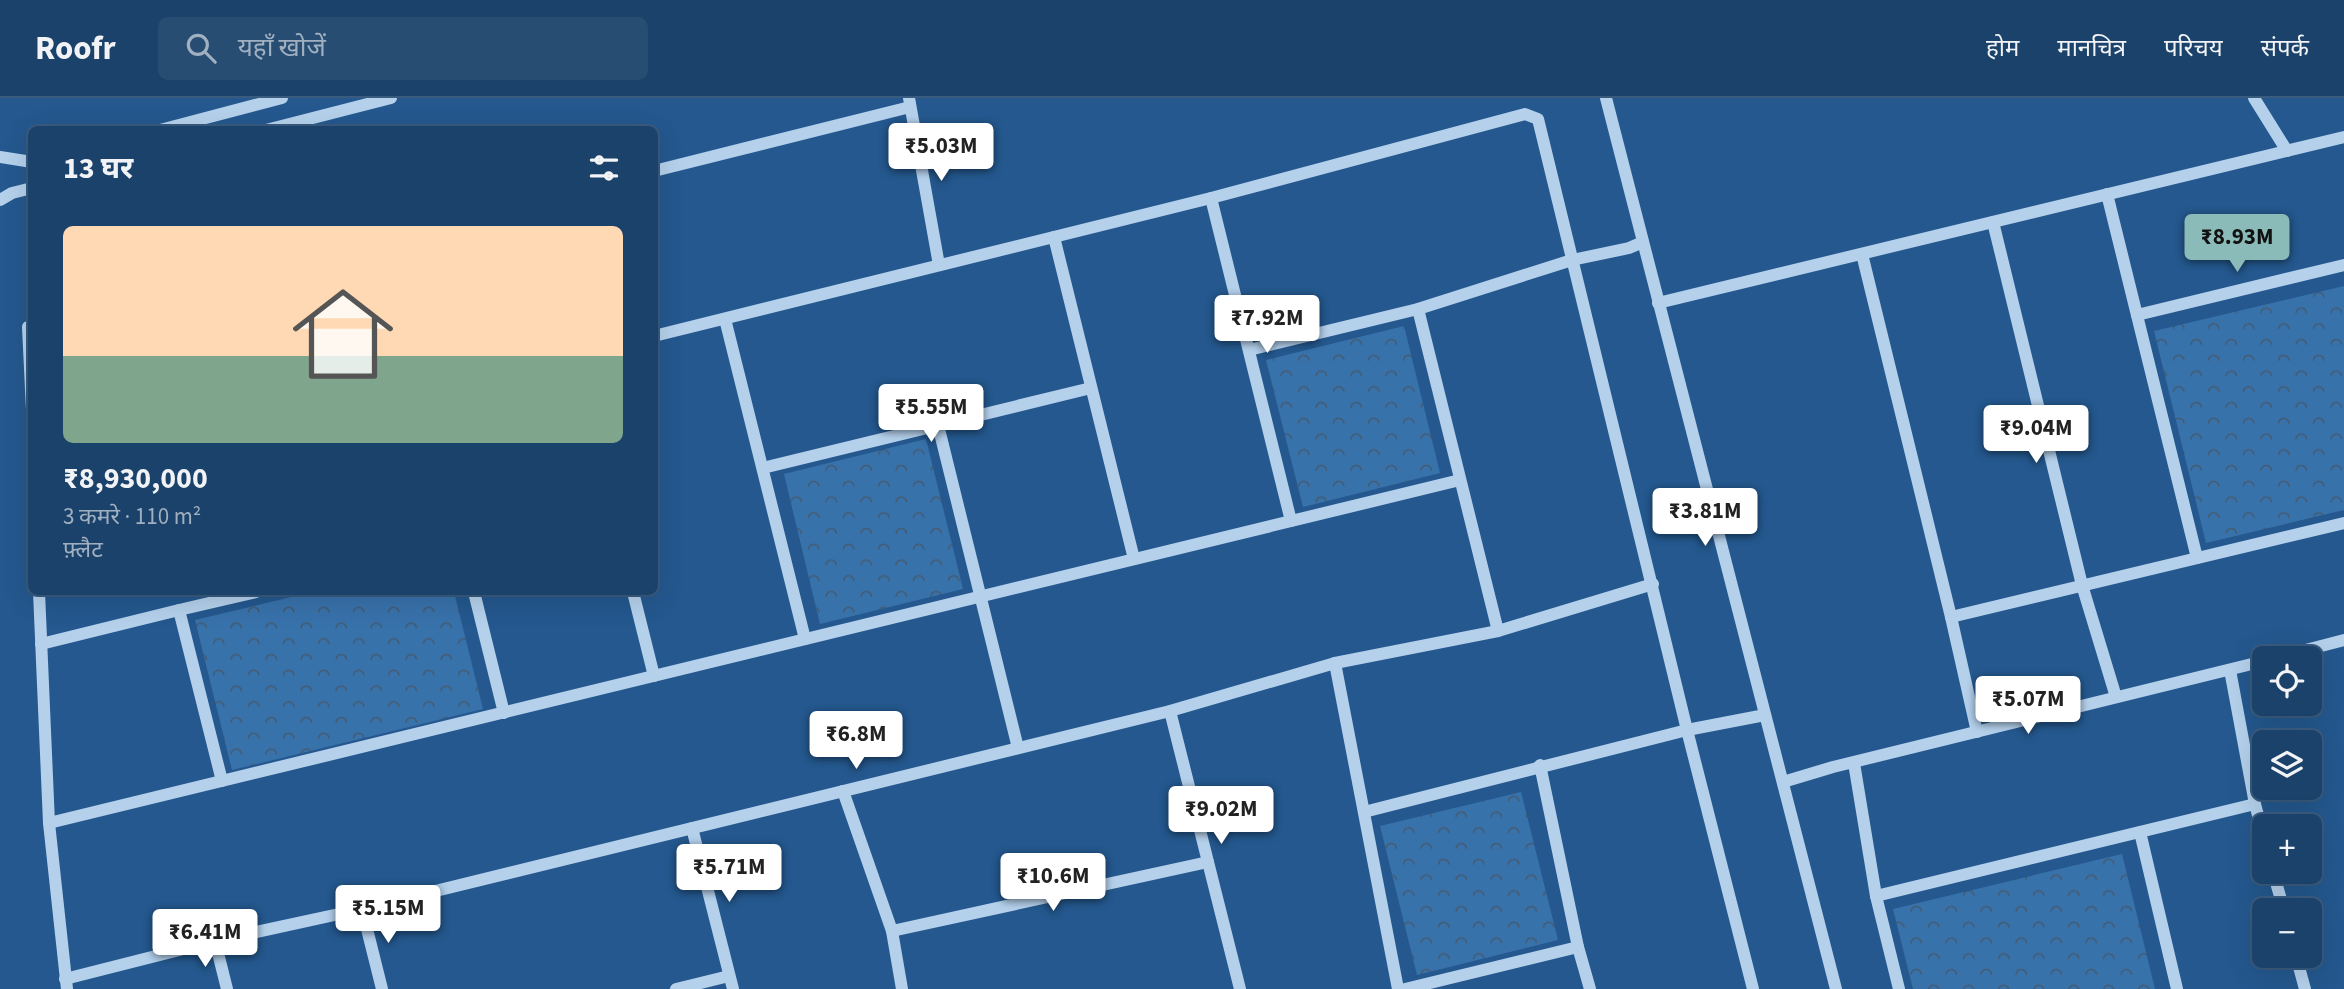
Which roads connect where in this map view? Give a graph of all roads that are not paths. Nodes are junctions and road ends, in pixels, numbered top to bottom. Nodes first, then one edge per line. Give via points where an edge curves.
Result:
1 (282, 98) edge
2 (391, 98) edge
3 (1606, 98) edge
4 (2254, 98) edge
5 (910, 103) edge
6 (175, 126) edge
7 (282, 126) edge
8 (2344, 137) edge
9 (2287, 151) junction
10 (0, 158) edge
11 (28, 162) edge
12 (658, 170) edge
13 (28, 189) edge
14 (2107, 194) junction
15 (1211, 198) junction
16 (0, 200) edge
17 (1993, 222) junction
18 (1054, 237) junction
19 (1643, 242) junction
20 (1862, 254) junction
21 (1572, 260) junction
22 (939, 265) junction
23 (2344, 265) edge
24 (1658, 303) junction
25 (1418, 309) junction
26 (2137, 315) junction
27 (725, 319) junction
28 (28, 327) edge
29 (658, 335) edge
30 (28, 344) edge
31 (1248, 350) junction
32 (1091, 388) junction
33 (938, 425) junction
34 (762, 468) junction
35 (1460, 480) junction
36 (1291, 521) junction
37 (2344, 523) edge
38 (2197, 558) junction
39 (1134, 559) junction
40 (1653, 584) junction
41 (2082, 585) junction
42 (39, 595) edge
43 (243, 595) edge
44 (475, 595) edge
45 (634, 595) edge
46 (980, 596) junction
47 (179, 610) junction
48 (1951, 617) junction
49 (1498, 631) junction
50 (805, 639) junction
51 (2344, 640) edge
52 (41, 644) junction
53 (2321, 646) edge
54 (1335, 663) junction
55 (2252, 664) edge
56 (2230, 670) junction
57 (654, 676) junction
58 (2116, 698) junction
59 (1170, 711) junction
60 (504, 713) junction
61 (1765, 715) junction
62 (1687, 730) junction
63 (1976, 732) junction
64 (1018, 748) junction
65 (1854, 763) junction
66 (1540, 765) junction
67 (222, 781) junction
68 (1783, 782) junction
69 (843, 791) junction
70 (2255, 804) junction
71 (1364, 811) junction
72 (2258, 814) edge
73 (49, 823) junction
74 (692, 828) junction
75 (2140, 832) junction
76 (1208, 862) junction
77 (1876, 896) junction
78 (362, 909) junction
79 (892, 931) junction
80 (215, 941) junction
81 (1578, 947) junction
82 (2299, 968) edge
83 (731, 982) edge
84 (66, 984) edge
85 (227, 989) edge
86 (382, 989) edge
87 (676, 989) edge
88 (902, 989) edge
89 (1240, 989) edge
90 (1398, 989) edge
91 (1405, 989) edge
92 (1590, 989) edge
93 (1754, 989) edge
94 (1836, 989) edge
95 (1899, 989) edge
96 (2177, 989) edge
97 (2305, 989) edge

1 - 6 street
2 - 7 street
3 - 19 street
4 - 9 street
5 - 12 street
5 - 22 street
8 - 9 street
9 - 14 street
10 - 11 street
13 - 16 street
14 - 17 street
14 - 26 street
15 - 18 street
15 - 21 street via 1525,114 1541,123
15 - 31 street
17 - 20 street
17 - 41 street
18 - 22 street
18 - 32 street
19 - 21 street
19 - 24 street
20 - 24 street
20 - 48 street
21 - 25 street
21 - 40 street
22 - 27 street
23 - 26 street
24 - 61 street
25 - 31 street
25 - 35 street
26 - 38 street
27 - 29 street
27 - 34 street
28 - 30 street
31 - 36 street
32 - 33 street
32 - 39 street
33 - 34 street
33 - 46 street
34 - 50 street
35 - 36 street
35 - 49 street
36 - 39 street
37 - 38 street
38 - 41 street
39 - 46 street
40 - 49 street
40 - 62 street
41 - 48 street
41 - 58 street
42 - 52 street
43 - 47 street
44 - 60 street
45 - 57 street
46 - 50 street
46 - 64 street
47 - 52 street
47 - 67 street
48 - 63 street
49 - 54 street
50 - 57 street
51 - 53 street
52 - 73 street
54 - 59 street
54 - 71 street
55 - 56 street
56 - 58 street
56 - 70 street
57 - 60 street
58 - 63 street
59 - 64 street
59 - 76 street
60 - 67 street
61 - 62 street
61 - 68 street
62 - 66 street
62 - 93 street
63 - 65 street
64 - 69 street
65 - 68 street
65 - 77 street
66 - 71 street
66 - 81 street
67 - 73 street
68 - 94 street
69 - 74 street
69 - 79 street
70 - 72 street
70 - 75 street
71 - 90 street
73 - 84 street
74 - 78 street
74 - 83 street
75 - 77 street
75 - 96 street
76 - 79 street
76 - 89 street
77 - 95 street
78 - 80 street
78 - 86 street
79 - 88 street
80 - 84 street
80 - 85 street
81 - 91 street
81 - 92 street
82 - 97 street
83 - 87 street

